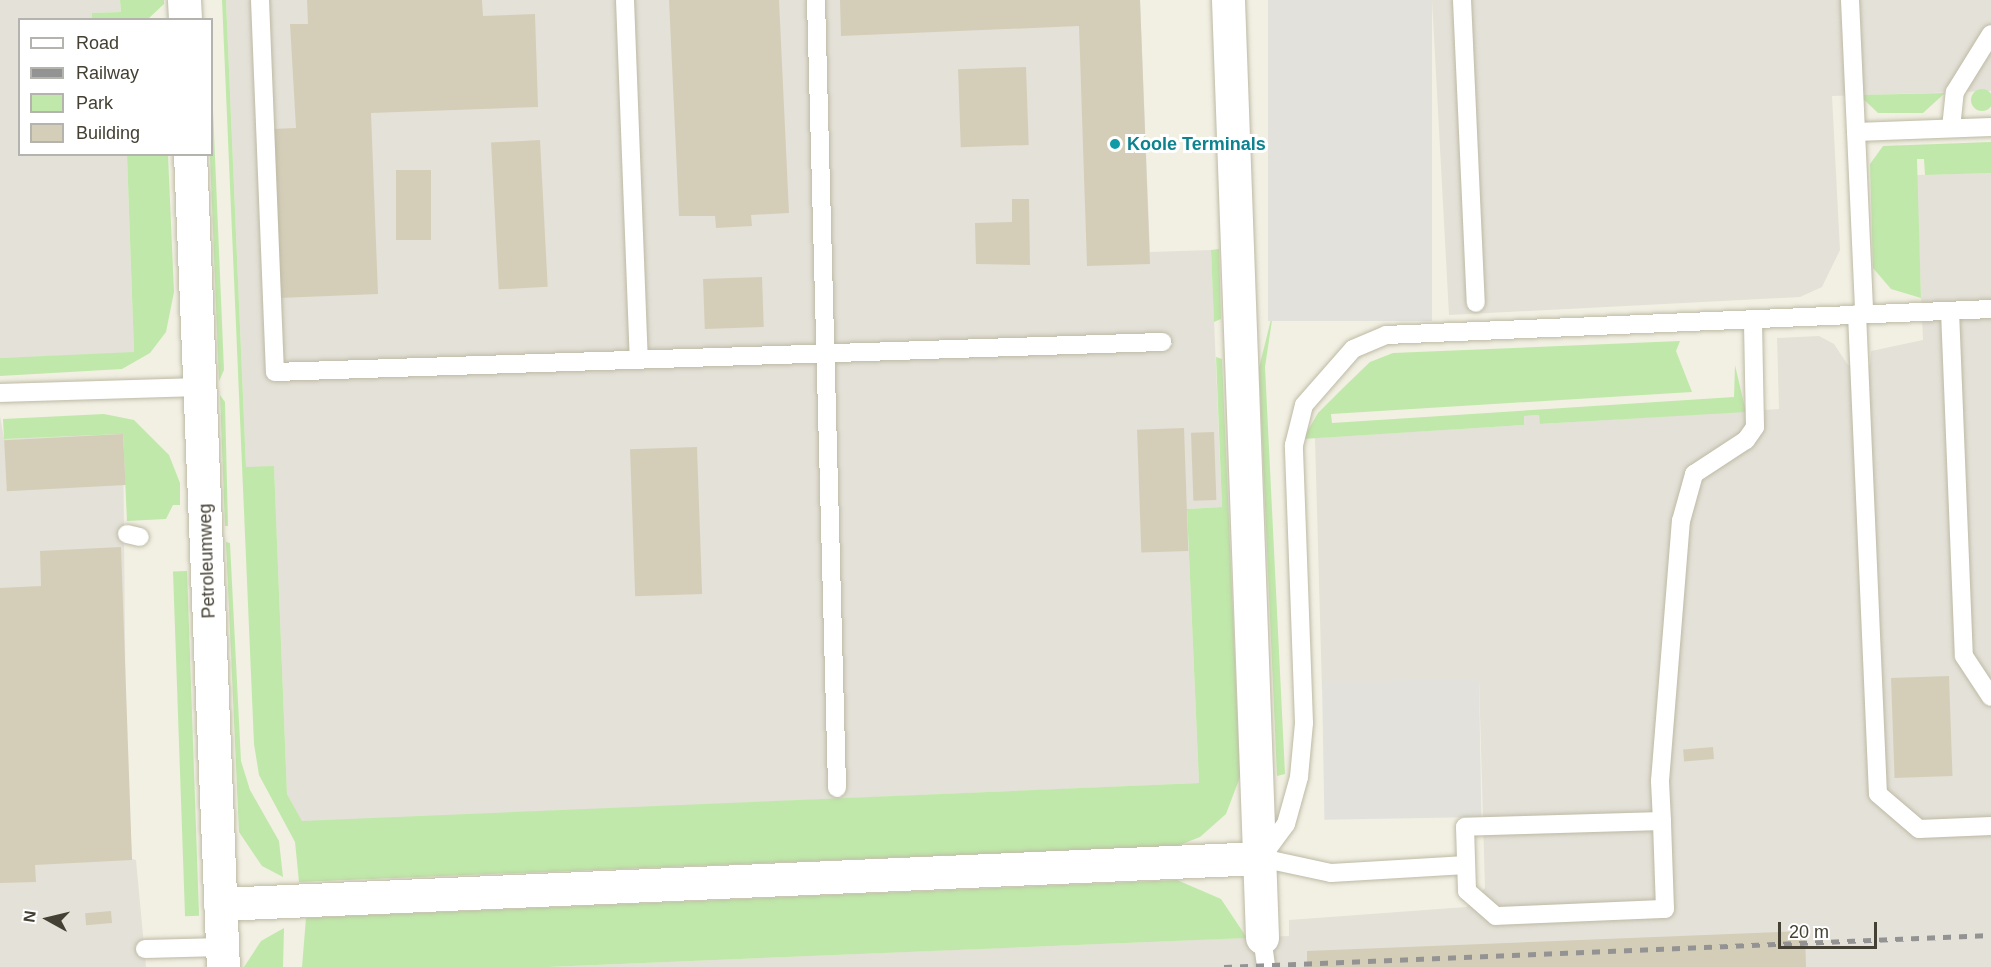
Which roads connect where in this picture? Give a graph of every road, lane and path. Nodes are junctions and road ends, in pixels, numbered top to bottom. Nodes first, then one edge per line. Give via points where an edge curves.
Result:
1 (184, 0) edge
2 (260, 0) edge
3 (625, 0) edge
4 (816, 0) edge
5 (1228, 0) edge
6 (1462, 0) edge
7 (1850, 0) edge
8 (184, 18) edge
9 (1991, 34) edge
10 (1991, 126) edge
11 (1951, 128) junction
12 (1856, 132) junction
13 (190, 156) edge
14 (1476, 303) dead end
15 (1991, 309) edge
16 (1950, 311) junction
17 (1860, 314) junction
18 (1753, 319) junction
19 (1162, 342) dead end
20 (825, 352) junction
21 (639, 359) junction
22 (199, 387) junction
23 (0, 393) edge
24 (1991, 697) edge
25 (837, 788) dead end
26 (1662, 820) junction
27 (1991, 826) edge
28 (1261, 858) junction
29 (1466, 865) junction
30 (220, 904) junction
31 (145, 949) dead end
32 (1264, 952) edge
33 (222, 957) edge

1 - 8 street
2 - 21 lane via 275,372
3 - 21 lane
4 - 20 lane
5 - 28 street
6 - 14 lane
7 - 12 lane
9 - 11 lane via 1955,92
10 - 11 lane
11 - 12 lane
12 - 17 lane
13 - 22 street, Petroleumweg
15 - 16 lane
16 - 17 lane
16 - 24 lane via 1964,656
17 - 18 lane
17 - 27 lane via 1878,794 1919,829
18 - 26 lane via 1755,427 1746,440 1694,474 1681,521 1662,747
18 - 28 lane via 1386,335 1353,350 1304,405 1294,445 1304,723 1299,777 1286,824
19 - 20 lane
20 - 21 lane
20 - 25 lane
22 - 23 lane
22 - 30 street, Petroleumweg
26 - 29 lane via 1465,827
26 - 29 lane via 1665,909 1496,916 1467,891
28 - 29 lane via 1331,873
28 - 30 street
28 - 32 street
30 - 33 street, Petroleumweg
31 - 33 lane

